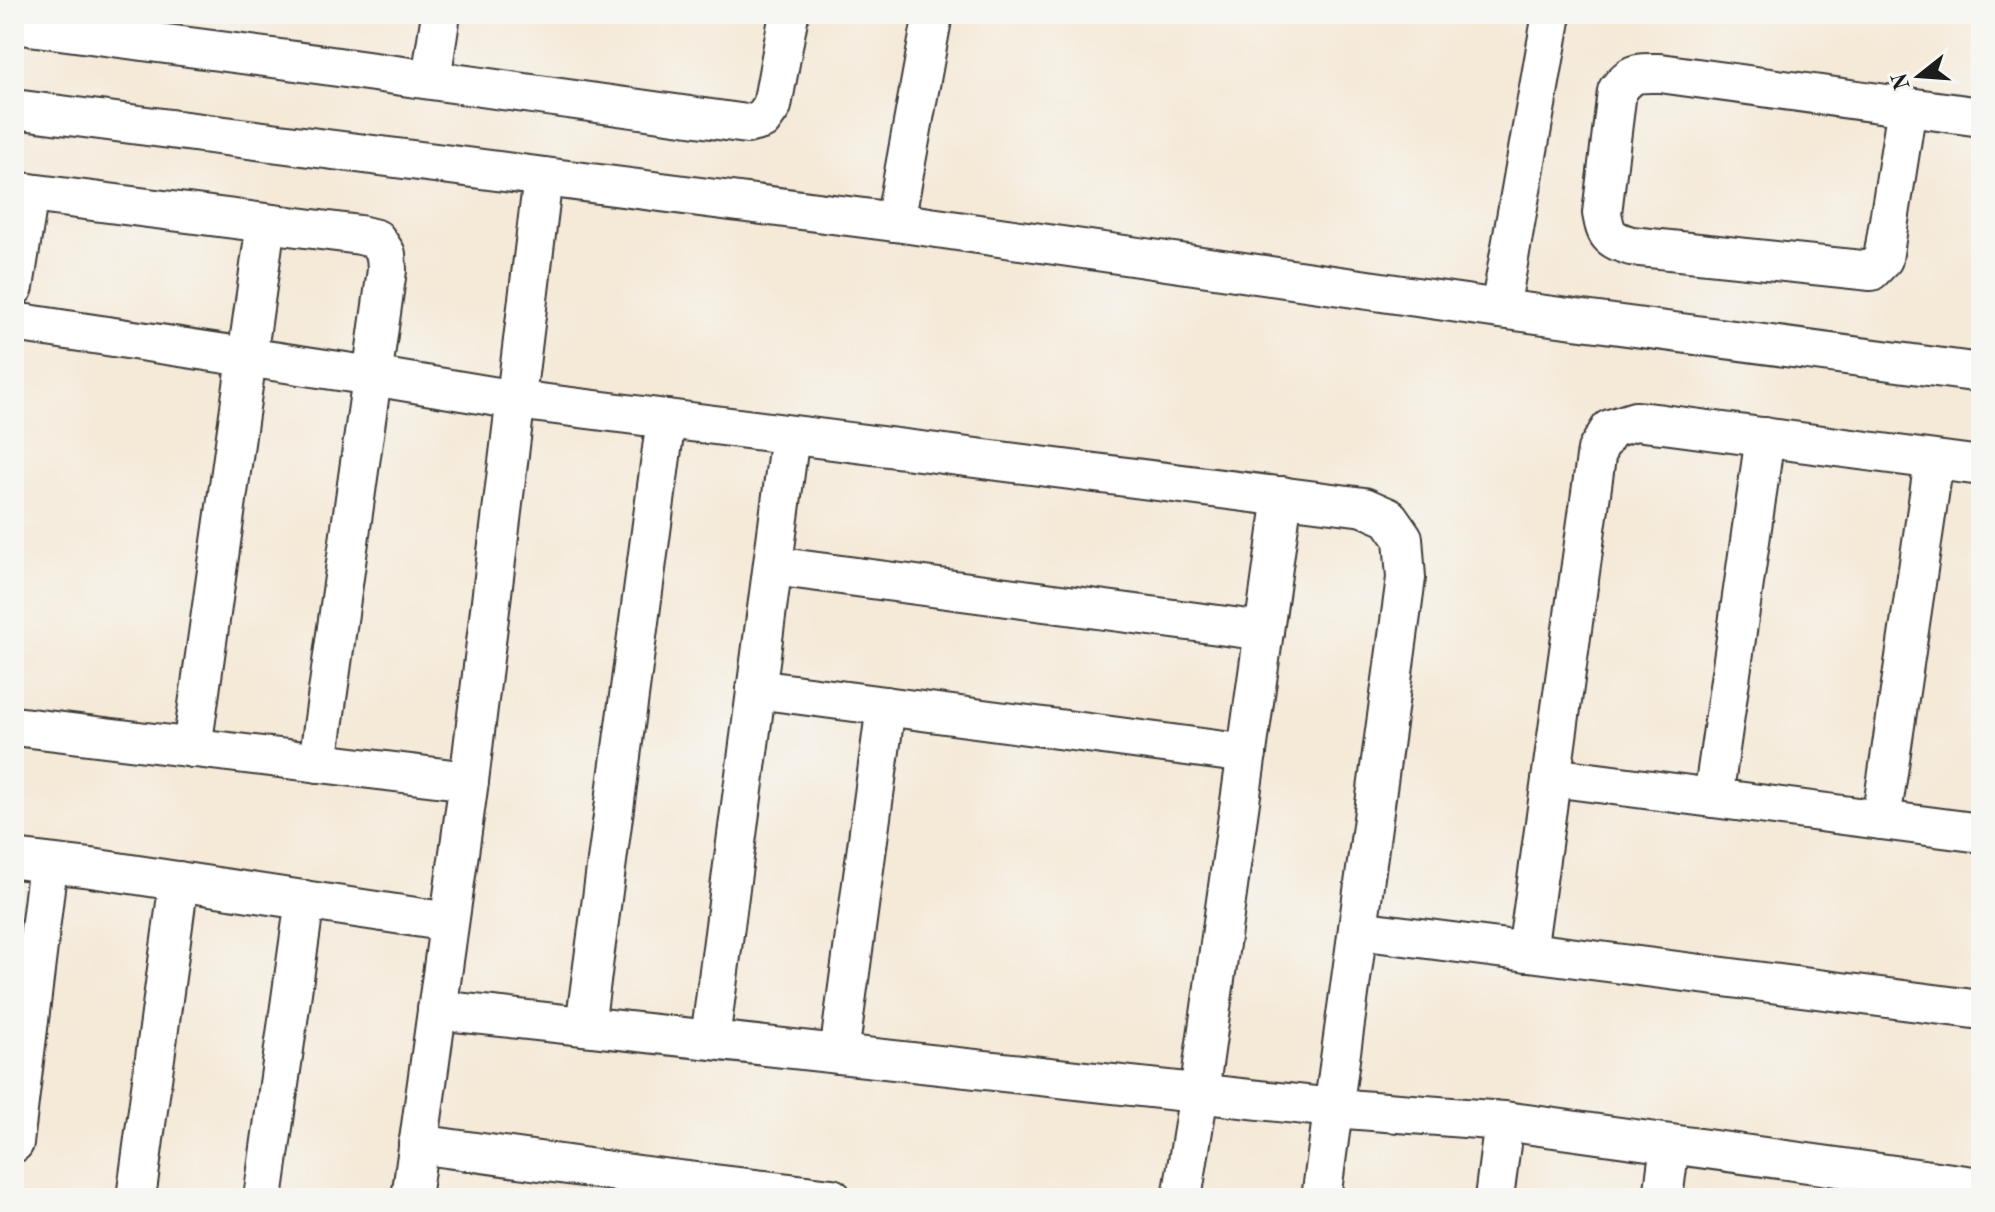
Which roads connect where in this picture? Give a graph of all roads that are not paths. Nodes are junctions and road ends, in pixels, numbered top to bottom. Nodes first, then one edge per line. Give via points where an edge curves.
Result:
1 (441, 14) edge
2 (789, 14) edge
3 (933, 14) edge
4 (1552, 14) edge
5 (14, 24) edge
6 (431, 79) junction
7 (1907, 107) junction
8 (14, 109) edge
9 (1981, 117) edge
10 (543, 177) junction
11 (21, 192) edge
12 (895, 222) junction
13 (266, 223) junction
14 (14, 287) edge
15 (1500, 309) junction
16 (14, 322) edge
17 (247, 357) junction
18 (1981, 373) edge
19 (372, 376) junction
20 (516, 400) junction
21 (666, 419) junction
22 (790, 435) junction
23 (1765, 437) junction
24 (1934, 461) junction
25 (1981, 466) edge
26 (1283, 496) junction
27 (773, 566) junction
28 (1264, 631) junction
29 (756, 689) junction
30 (886, 706) junction
31 (14, 726) edge
32 (192, 748) junction
33 (1247, 754) junction
34 (318, 763) junction
35 (1552, 777) junction
36 (469, 781) junction
37 (1713, 798) junction
38 (1881, 820) junction
39 (1981, 833) edge
40 (31, 861) edge
41 (179, 881) junction
42 (305, 900) junction
43 (449, 922) junction
44 (1358, 930) junction
45 (1527, 952) junction
46 (437, 1010) junction
47 (1981, 1010) edge
48 (585, 1026) junction
49 (710, 1039) junction
50 (839, 1054) junction
51 (1199, 1093) junction
52 (1333, 1108) junction
53 (1504, 1121) junction
54 (14, 1143) edge
55 (418, 1144) junction
56 (1670, 1144) junction
57 (1981, 1187) edge
58 (136, 1198) edge
59 (263, 1198) edge
60 (411, 1198) edge
61 (832, 1198) edge
62 (1182, 1198) edge
63 (1321, 1198) edge
64 (1494, 1198) edge
65 (1663, 1198) edge

1 - 6 street
2 - 6 street via 772,106 762,120 747,124
3 - 12 street
4 - 15 street
5 - 6 street
7 - 7 street via 1883,259 1871,271 1631,246 1605,232 1602,213 1617,91 1626,78 1638,73
7 - 9 street
8 - 10 street
10 - 12 street
10 - 20 street
11 - 13 street
11 - 14 street
12 - 15 street
13 - 17 street
13 - 19 street via 376,239 386,254 387,270
15 - 18 street
16 - 17 street
17 - 19 street
17 - 32 street
19 - 20 street
19 - 34 street
20 - 21 street
20 - 36 street
21 - 22 street
21 - 48 street
22 - 26 street
22 - 27 street
23 - 24 street
23 - 35 street via 1635,421 1610,429 1603,439 1597,450
23 - 37 street
24 - 25 street
24 - 38 street
26 - 28 street
26 - 44 street via 1364,507 1389,518 1403,538 1406,578
27 - 28 street
27 - 29 street
28 - 33 street
29 - 30 street
29 - 49 street
30 - 33 street
30 - 50 street
31 - 32 street
32 - 34 street
33 - 51 street
34 - 36 street
35 - 37 street
35 - 45 street
36 - 43 street
37 - 38 street
38 - 39 street
40 - 41 street
40 - 54 street
41 - 42 street
41 - 58 street
42 - 43 street
42 - 59 street
43 - 46 street
44 - 45 street
44 - 52 street
45 - 47 street
46 - 48 street
46 - 55 street
48 - 49 street
49 - 50 street
50 - 51 street
51 - 52 street
51 - 62 street
52 - 53 street
52 - 63 street
53 - 56 street
53 - 64 street
55 - 60 street
55 - 61 street
56 - 57 street
56 - 65 street

